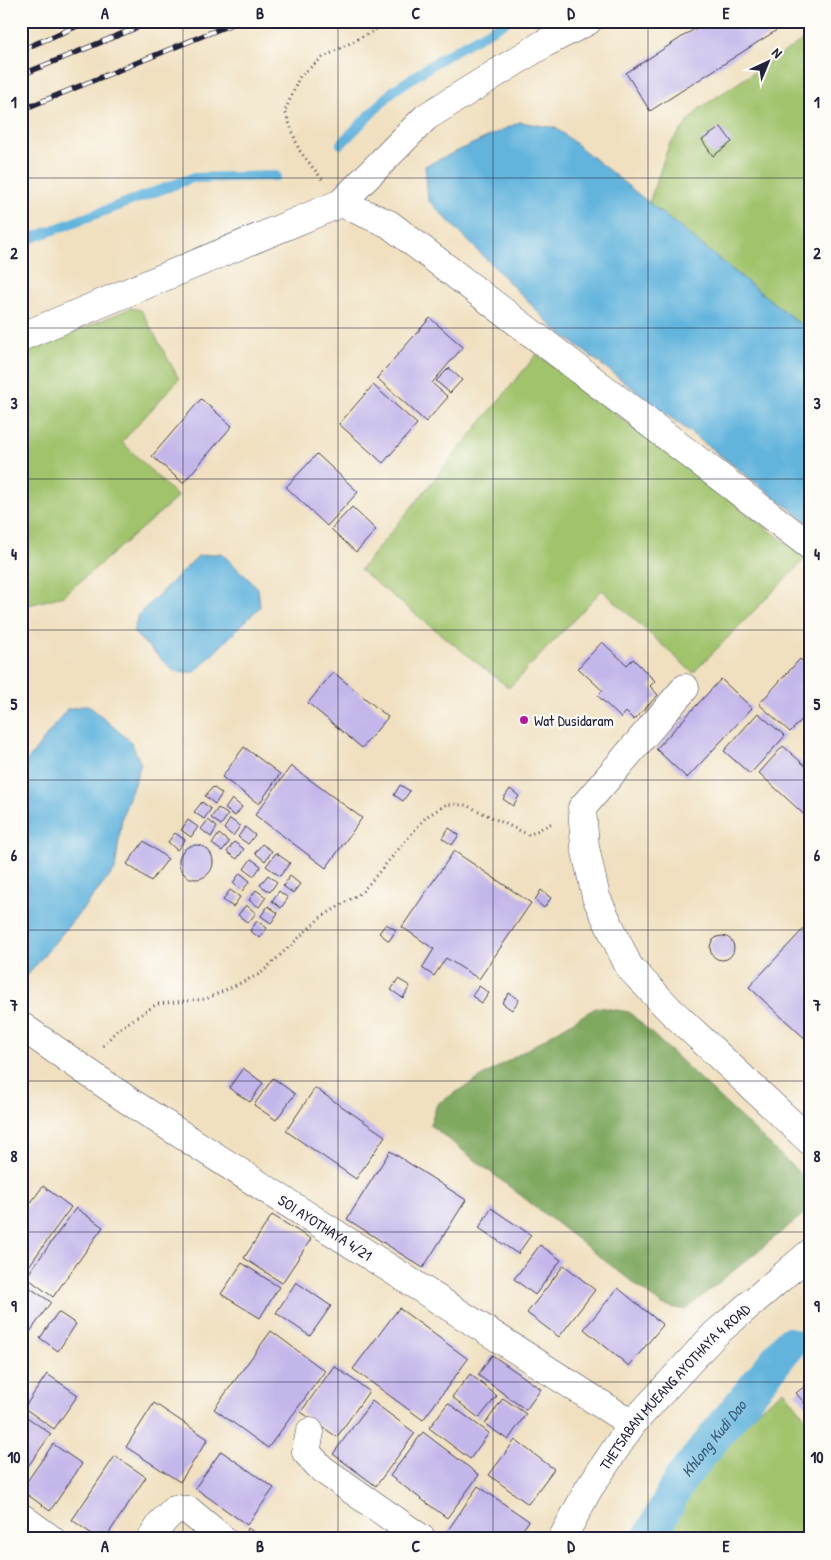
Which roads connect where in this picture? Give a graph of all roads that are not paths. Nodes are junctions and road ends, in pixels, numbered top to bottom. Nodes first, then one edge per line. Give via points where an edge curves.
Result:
1 (588, 21) edge
2 (341, 203) junction
3 (21, 337) edge
4 (810, 546) edge
5 (685, 688) dead end
6 (21, 1026) edge
7 (810, 1141) edge
8 (810, 1253) edge
9 (632, 1424) junction
10 (310, 1432) dead end
11 (21, 1517) edge
12 (51, 1539) edge
13 (151, 1539) edge
14 (223, 1539) edge
15 (422, 1539) edge
16 (562, 1539) edge

1 - 2 street via 544,43 426,117
2 - 3 street
2 - 4 street via 389,224
5 - 7 street via 582,808 584,847 596,897 629,967 670,1010
6 - 9 street, SOI AYOTHAYA 4/21 via 132,1103
8 - 9 street, THETSABAN MUEANG AYOTHAYA 4 ROAD via 714,1336
9 - 16 street, THETSABAN MUEANG AYOTHAYA 4 ROAD via 588,1490
10 - 15 street via 306,1452 322,1470
11 - 12 street
13 - 14 street via 162,1521 175,1509 188,1510

